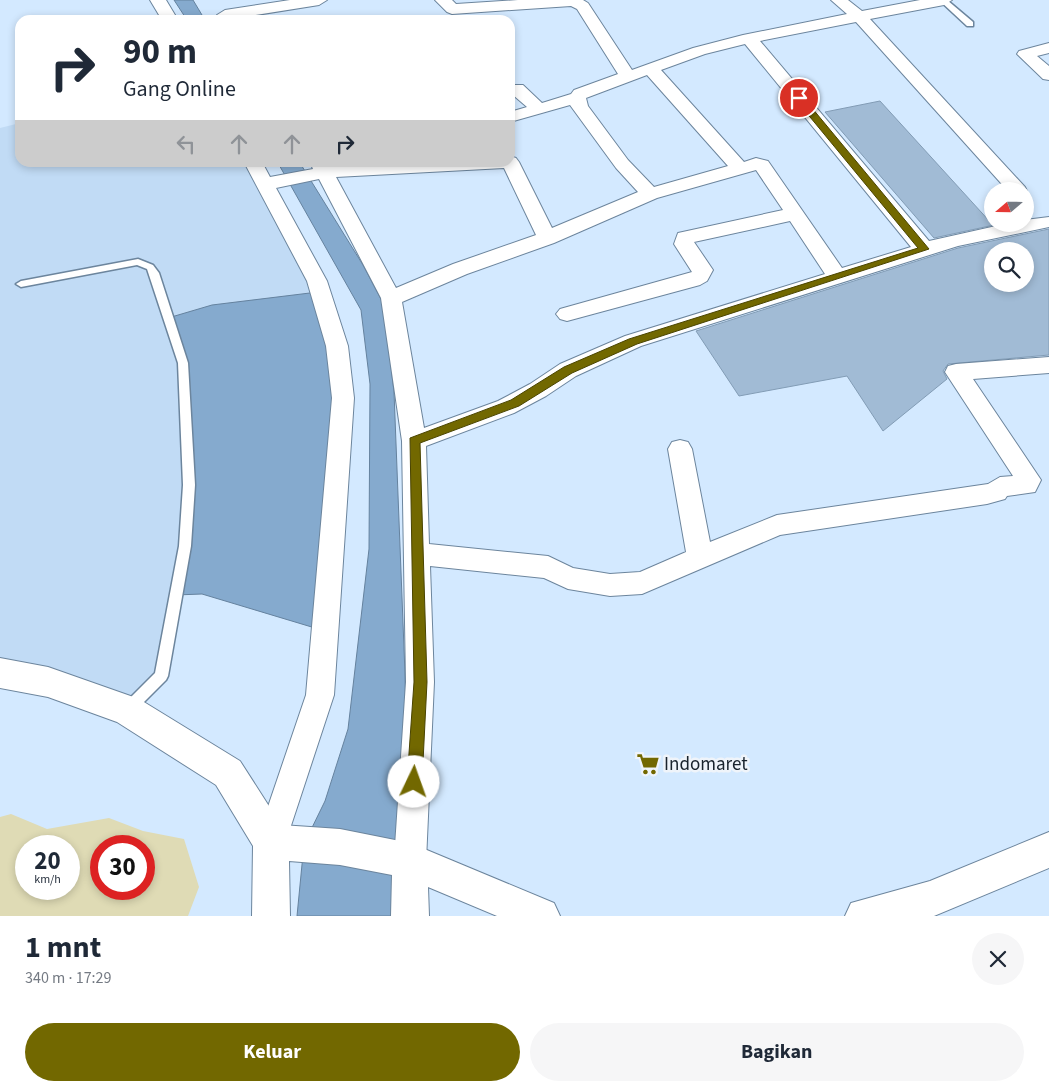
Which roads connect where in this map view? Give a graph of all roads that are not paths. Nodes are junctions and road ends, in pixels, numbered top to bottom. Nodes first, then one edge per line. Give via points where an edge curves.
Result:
1 (158, 0) edge
2 (214, 0) edge
3 (319, 0) edge
4 (443, 0) edge
5 (839, 0) edge
6 (944, 0) edge
7 (481, 14) edge
8 (167, 15) edge
9 (224, 15) edge
10 (242, 15) edge
11 (860, 17) junction
12 (970, 24) dead end
13 (749, 38) junction
14 (1049, 48) edge
15 (650, 68) junction
16 (627, 75) junction
17 (1049, 75) edge
18 (515, 89) edge
19 (577, 98) junction
20 (540, 109) junction
21 (515, 116) edge
22 (258, 167) edge
23 (321, 167) edge
24 (512, 167) edge
25 (740, 168) junction
26 (274, 182) junction
27 (1010, 182) edge
28 (650, 194) junction
29 (1034, 210) edge
30 (796, 213) junction
31 (1047, 224) edge
32 (547, 238) junction
33 (924, 249) junction
34 (837, 276) junction
35 (21, 284) dead end
36 (391, 298) junction
37 (566, 314) dead end
38 (1049, 365) edge
39 (414, 441) junction
40 (680, 448) dead end
41 (417, 554) junction
42 (700, 559) junction
43 (0, 673) edge
44 (127, 710) junction
45 (271, 842) junction
46 (1049, 850) edge
47 (410, 861) junction
48 (271, 916) edge
49 (410, 916) edge
50 (541, 916) edge
51 (864, 916) edge

1 - 8 street
2 - 9 street
3 - 10 street
4 - 7 street via 452,9
5 - 11 street
6 - 11 street
6 - 12 lane
7 - 16 street via 567,0 580,3
11 - 13 street
11 - 27 street
13 - 15 street
13 - 33 street
14 - 17 street via 1025,54
15 - 16 street
15 - 25 street
16 - 19 street
18 - 20 street
19 - 20 street
19 - 28 street via 579,106 610,149
20 - 21 street
22 - 26 street
23 - 26 street
23 - 36 street
24 - 32 street
25 - 28 street
25 - 30 street via 762,165
26 - 45 street via 317,281 337,346 343,398 320,695
28 - 32 street
29 - 31 street
30 - 34 street
30 - 37 street via 685,238 684,244 703,270 700,276
31 - 33 street via 981,234
32 - 36 street
33 - 34 street
34 - 39 street via 625,345 568,370 506,407
35 - 44 lane via 138,262 150,267 183,363 189,485 185,546 162,676
36 - 39 street
38 - 42 street via 956,372 1029,480 1026,485 1000,487 996,492 987,494 777,525
39 - 41 street
40 - 42 street
41 - 42 street via 548,567 568,578 610,585 642,583
41 - 47 street via 420,682
43 - 44 street via 48,682
44 - 45 street via 228,772
45 - 47 street via 340,846
45 - 48 street
46 - 51 street via 930,899
47 - 49 street
47 - 50 street

